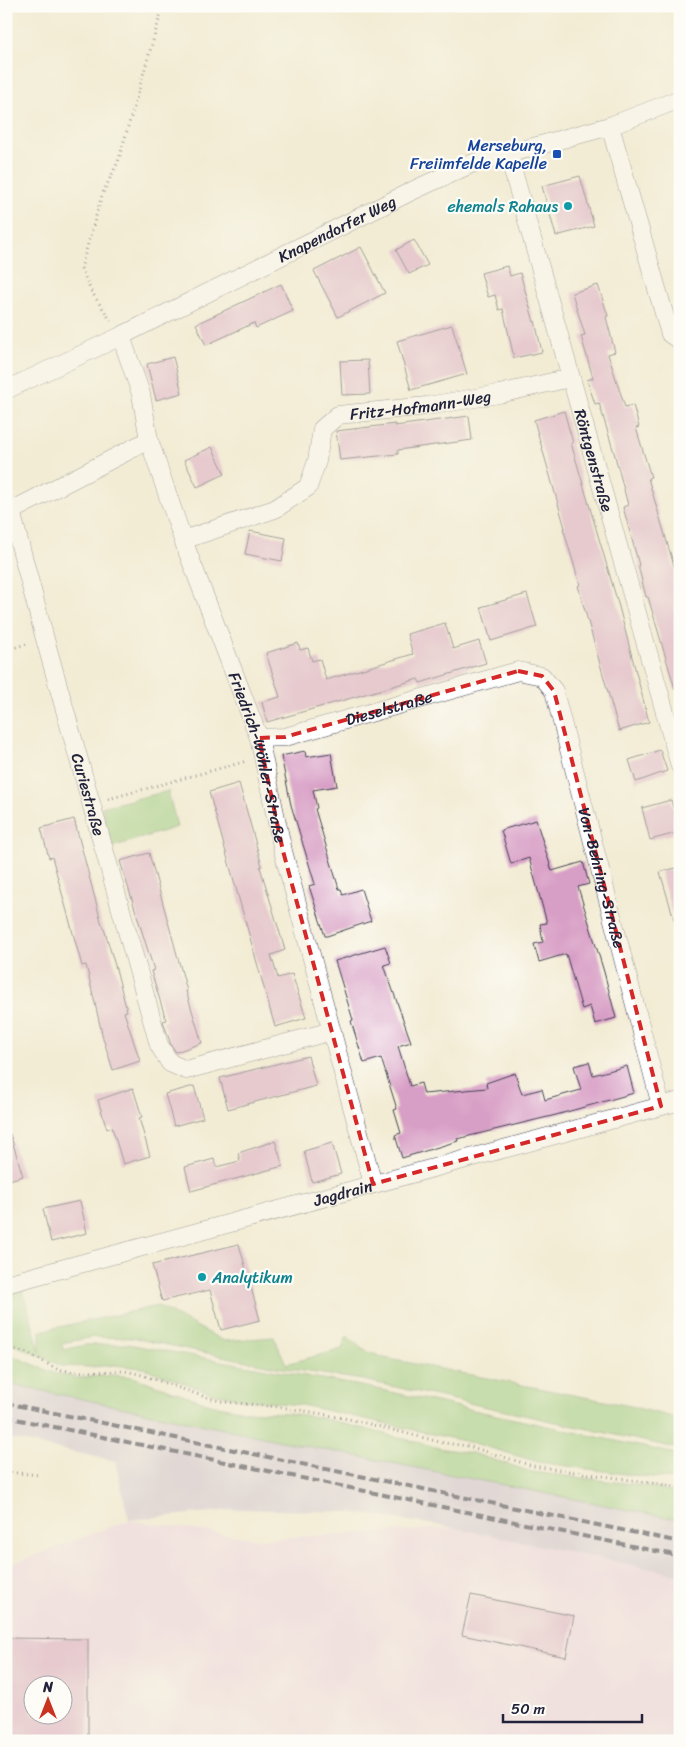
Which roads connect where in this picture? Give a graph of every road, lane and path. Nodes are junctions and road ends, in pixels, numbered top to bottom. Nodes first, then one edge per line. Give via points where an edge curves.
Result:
1 (163, 6) edge
2 (680, 99) edge
3 (610, 126) junction
4 (508, 153) junction
5 (121, 336) junction
6 (680, 341) edge
7 (570, 378) junction
8 (6, 390) edge
9 (149, 440) junction
10 (182, 540) junction
11 (44, 639) junction
12 (6, 650) edge
13 (518, 672) joint
14 (259, 738) junction
15 (263, 756) junction
16 (680, 766) edge
17 (91, 804) junction
18 (332, 1032) junction
19 (680, 1101) edge
20 (661, 1106) junction
21 (373, 1184) junction
22 (6, 1284) edge
23 (6, 1347) edge
24 (6, 1472) edge
25 (40, 1475) dead end
26 (680, 1487) edge

1 - 5 path via 118,162 102,195 81,268 91,291
2 - 3 street, Knapendorfer Weg
3 - 4 street, Knapendorfer Weg
3 - 6 street via 670,334
4 - 5 street, Knapendorfer Weg via 471,164 414,190
4 - 7 street, Röntgenstraße
5 - 8 street, Knapendorfer Weg
5 - 9 street, Friedrich-Wöhler-Straße via 141,394
7 - 10 street, Fritz-Hofmann-Weg via 427,406 338,415 322,429 318,461 308,487 275,509
7 - 16 street, Röntgenstraße
9 - 10 street, Friedrich-Wöhler-Straße
9 - 11 street, Curiestraße via 10,511
10 - 14 street, Friedrich-Wöhler-Straße
11 - 12 path
11 - 17 street, Curiestraße
13 - 14 street, Dieselstraße via 286,737
13 - 20 street, Von-Behring-Straße via 542,676 554,691
14 - 15 street, Friedrich-Wöhler-Straße
15 - 17 path
15 - 18 street, Friedrich-Wöhler-Straße via 283,851
17 - 18 street, Curiestraße via 159,1045 170,1063 186,1070
18 - 21 street, Friedrich-Wöhler-Straße
19 - 20 street, Jagdrain
20 - 21 street, Jagdrain
21 - 22 street, Jagdrain
23 - 26 path via 58,1369 139,1374 225,1402 280,1406 479,1449 534,1466
24 - 25 path

